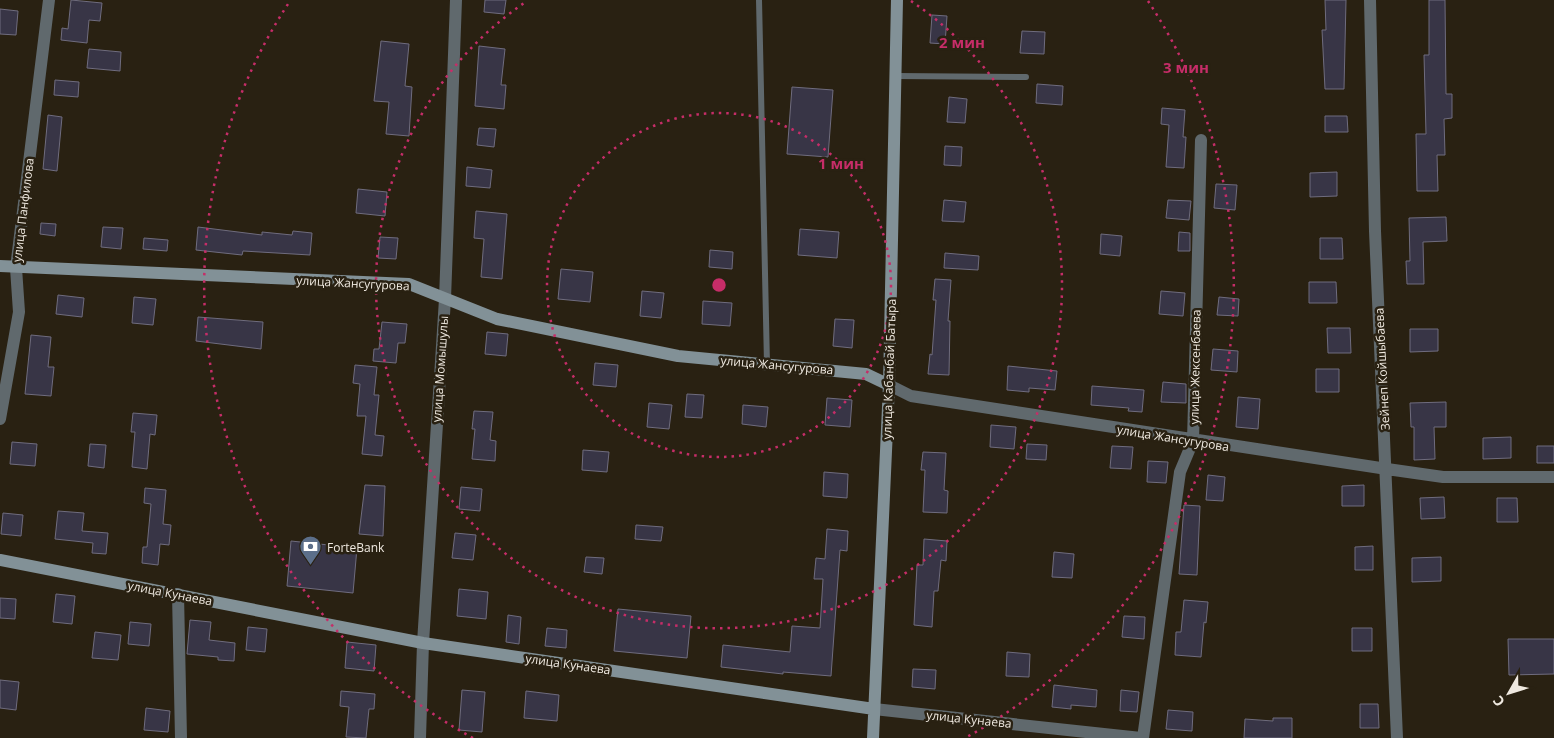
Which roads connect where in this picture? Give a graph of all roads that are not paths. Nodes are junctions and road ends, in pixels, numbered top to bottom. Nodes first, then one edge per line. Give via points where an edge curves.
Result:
1 (49, 0) edge
2 (456, 0) edge
3 (759, 0) edge
4 (897, 0) edge
5 (1370, 0) edge
6 (896, 76) junction
7 (1026, 77) dead end
8 (1201, 140) dead end
9 (0, 266) edge
10 (16, 268) junction
11 (444, 299) junction
12 (767, 364) junction
13 (889, 385) junction
14 (0, 419) edge
15 (1193, 441) junction
16 (1387, 469) junction
17 (1554, 477) edge
18 (0, 560) edge
19 (178, 594) junction
20 (423, 643) junction
21 (874, 709) junction
22 (181, 738) edge
23 (420, 738) edge
24 (873, 738) edge
25 (1142, 738) edge
26 (1397, 738) edge

1 - 10 street, улица Панфилова
2 - 11 street, улица Момышулы
3 - 12 lane
4 - 6 street, улица Кабанбай Батыра
5 - 16 street, Зейнеп Койшыбаева
6 - 7 lane
6 - 13 street, улица Кабанбай Батыра
8 - 15 street, улица Жексенбаева
9 - 10 street, улица Жансугурова
10 - 11 street, улица Жансугурова via 409,284
10 - 14 street, улица Панфилова via 19,312
11 - 12 street, улица Жансугурова via 497,319 678,356
11 - 20 street, улица Момышулы
12 - 13 street, улица Жансугурова via 866,374
13 - 15 street, улица Жансугурова via 911,396
13 - 21 street, улица Кабанбай Батыра
15 - 16 street, улица Жансугурова
15 - 25 street, улица Жексенбаева via 1180,472
16 - 17 street, улица Жансугурова via 1443,477
16 - 26 street, Зейнеп Койшыбаева
18 - 19 street, улица Кунаева
19 - 20 street, улица Кунаева
19 - 22 street
20 - 21 street, улица Кунаева
20 - 23 street, улица Момышулы
21 - 24 street, улица Кабанбай Батыра
21 - 25 street, улица Кунаева

